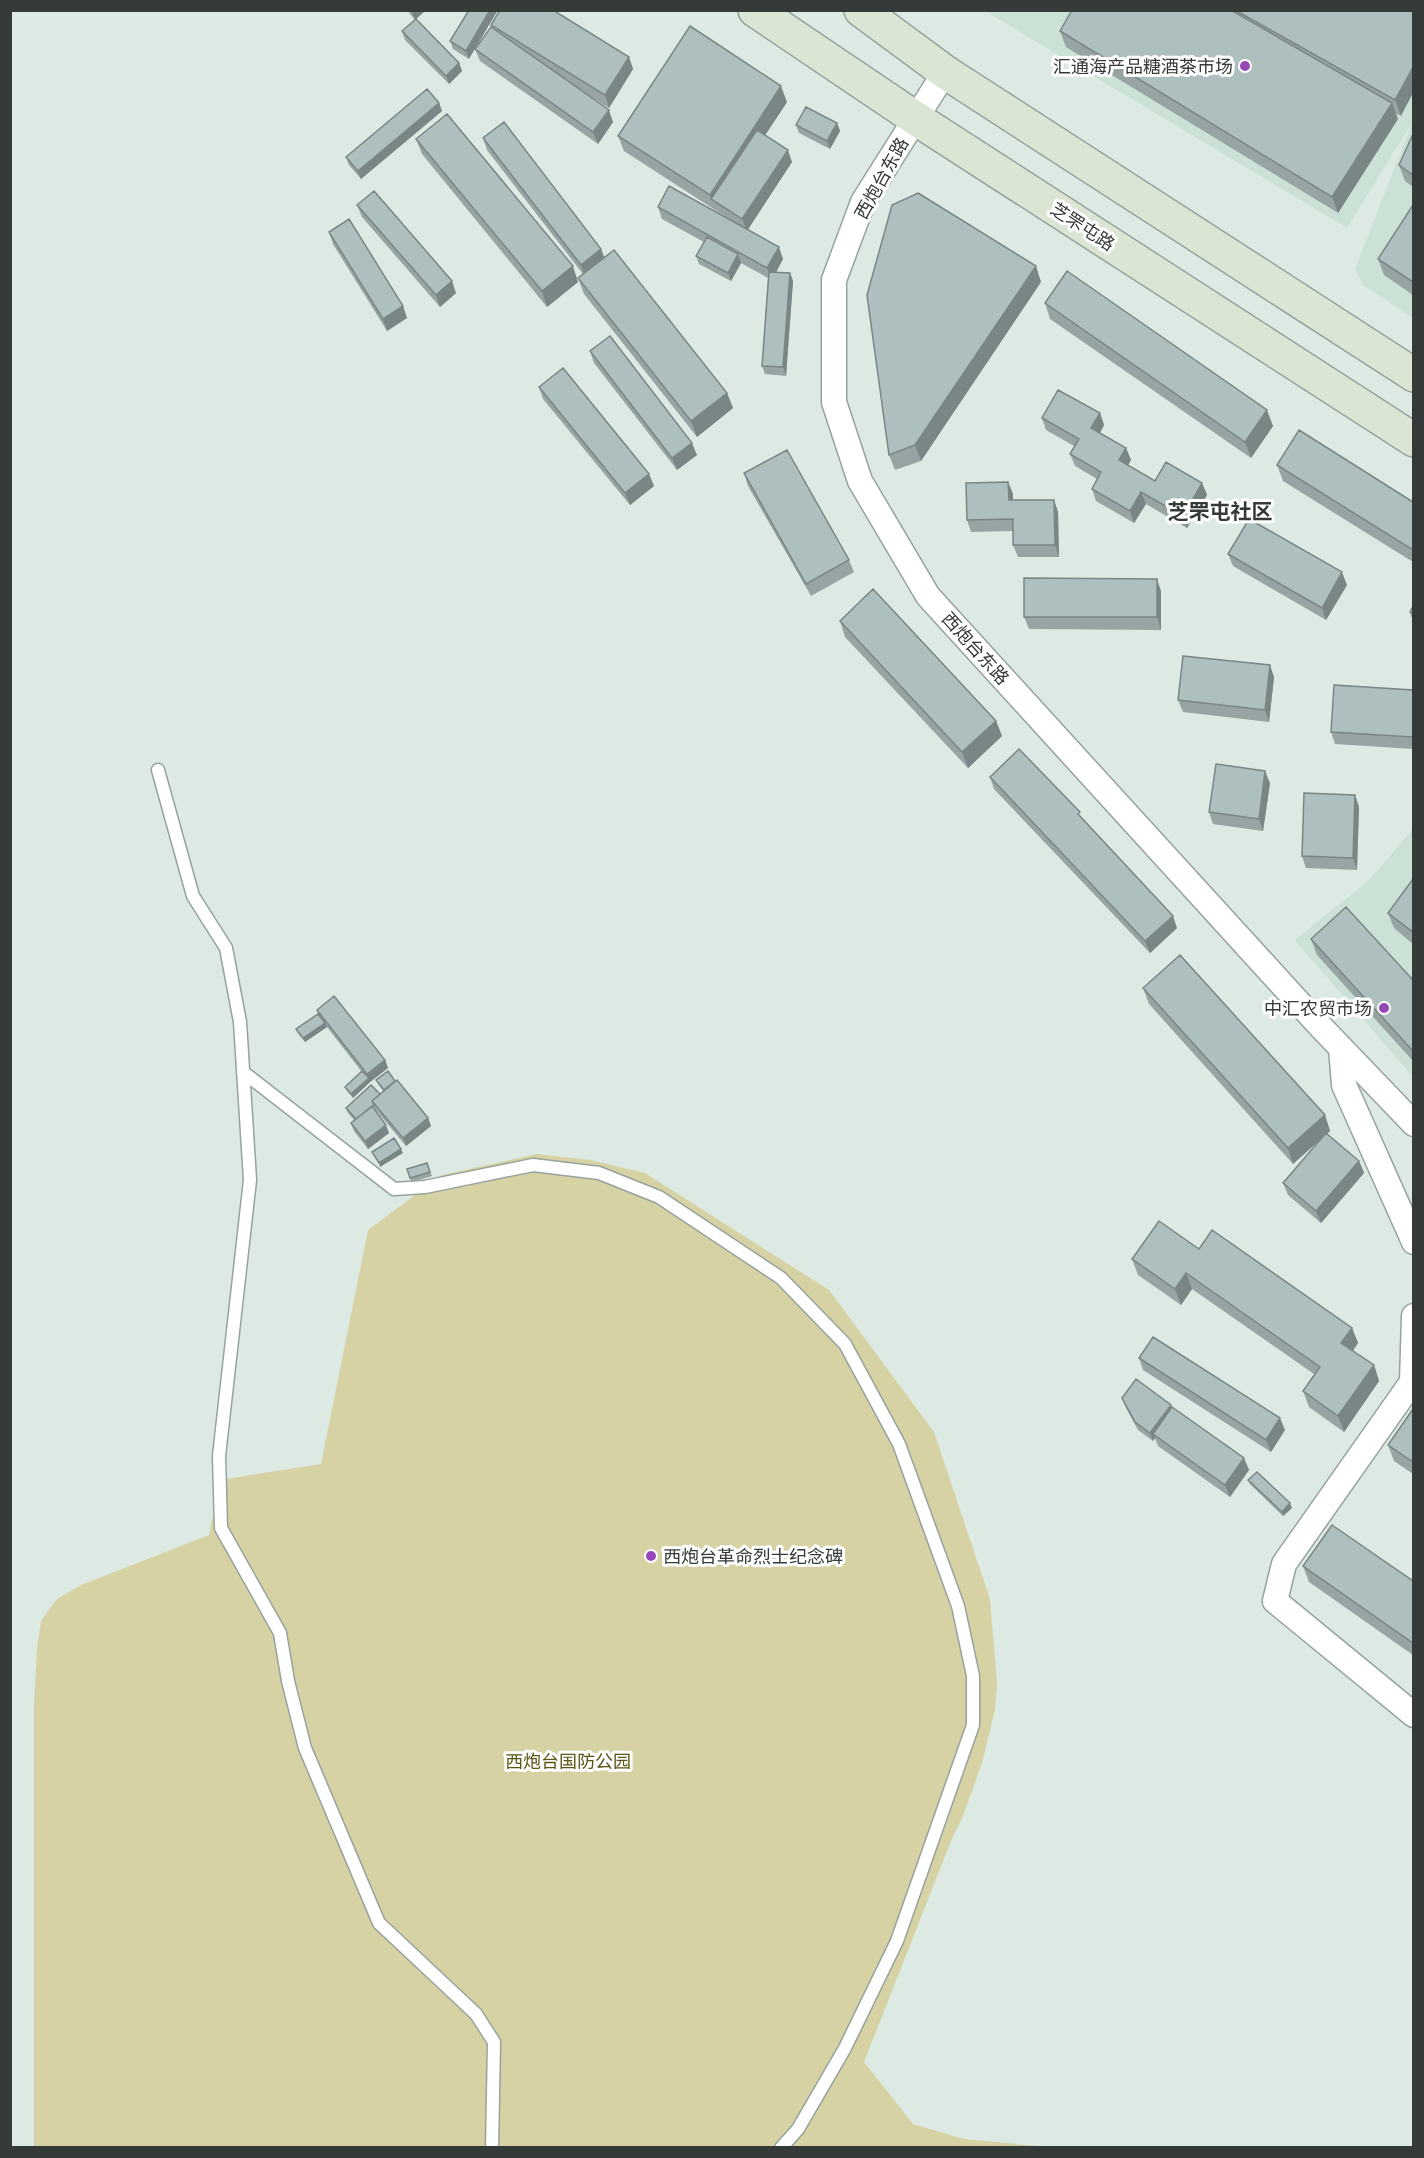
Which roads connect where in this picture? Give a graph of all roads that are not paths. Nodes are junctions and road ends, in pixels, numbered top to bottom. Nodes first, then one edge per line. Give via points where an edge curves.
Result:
1 (755, 10) edge
2 (861, 10) edge
3 (945, 72) junction
4 (915, 118) junction
5 (1413, 375) edge
6 (1413, 440) edge
7 (158, 770) dead end
8 (1341, 1048) junction
9 (243, 1072) junction
10 (1413, 1124) edge
11 (1413, 1242) edge
12 (1413, 1316) edge
13 (1413, 1715) edge
14 (492, 2148) edge
15 (781, 2148) edge

1 - 4 main road, 芝罘屯路
2 - 3 main road
3 - 4 street, 西炮台东路
3 - 5 main road
4 - 6 main road, 芝罘屯路
4 - 8 street, 西炮台东路 via 863,202 834,280 834,402 860,481 928,596
7 - 9 lane via 193,896 226,948 240,1022
8 - 10 street, 西炮台东路
8 - 11 street via 1344,1085
9 - 14 lane via 250,1180 219,1456 222,1528 280,1633 305,1748 379,1923 476,2014 494,2042
9 - 15 lane via 394,1189 425,1187 533,1166 599,1173 659,1197 781,1278 845,1344 899,1444 958,1606 973,1676 973,1725 897,1941 845,2048 798,2128
12 - 13 street via 1412,1382 1284,1564 1275,1601

